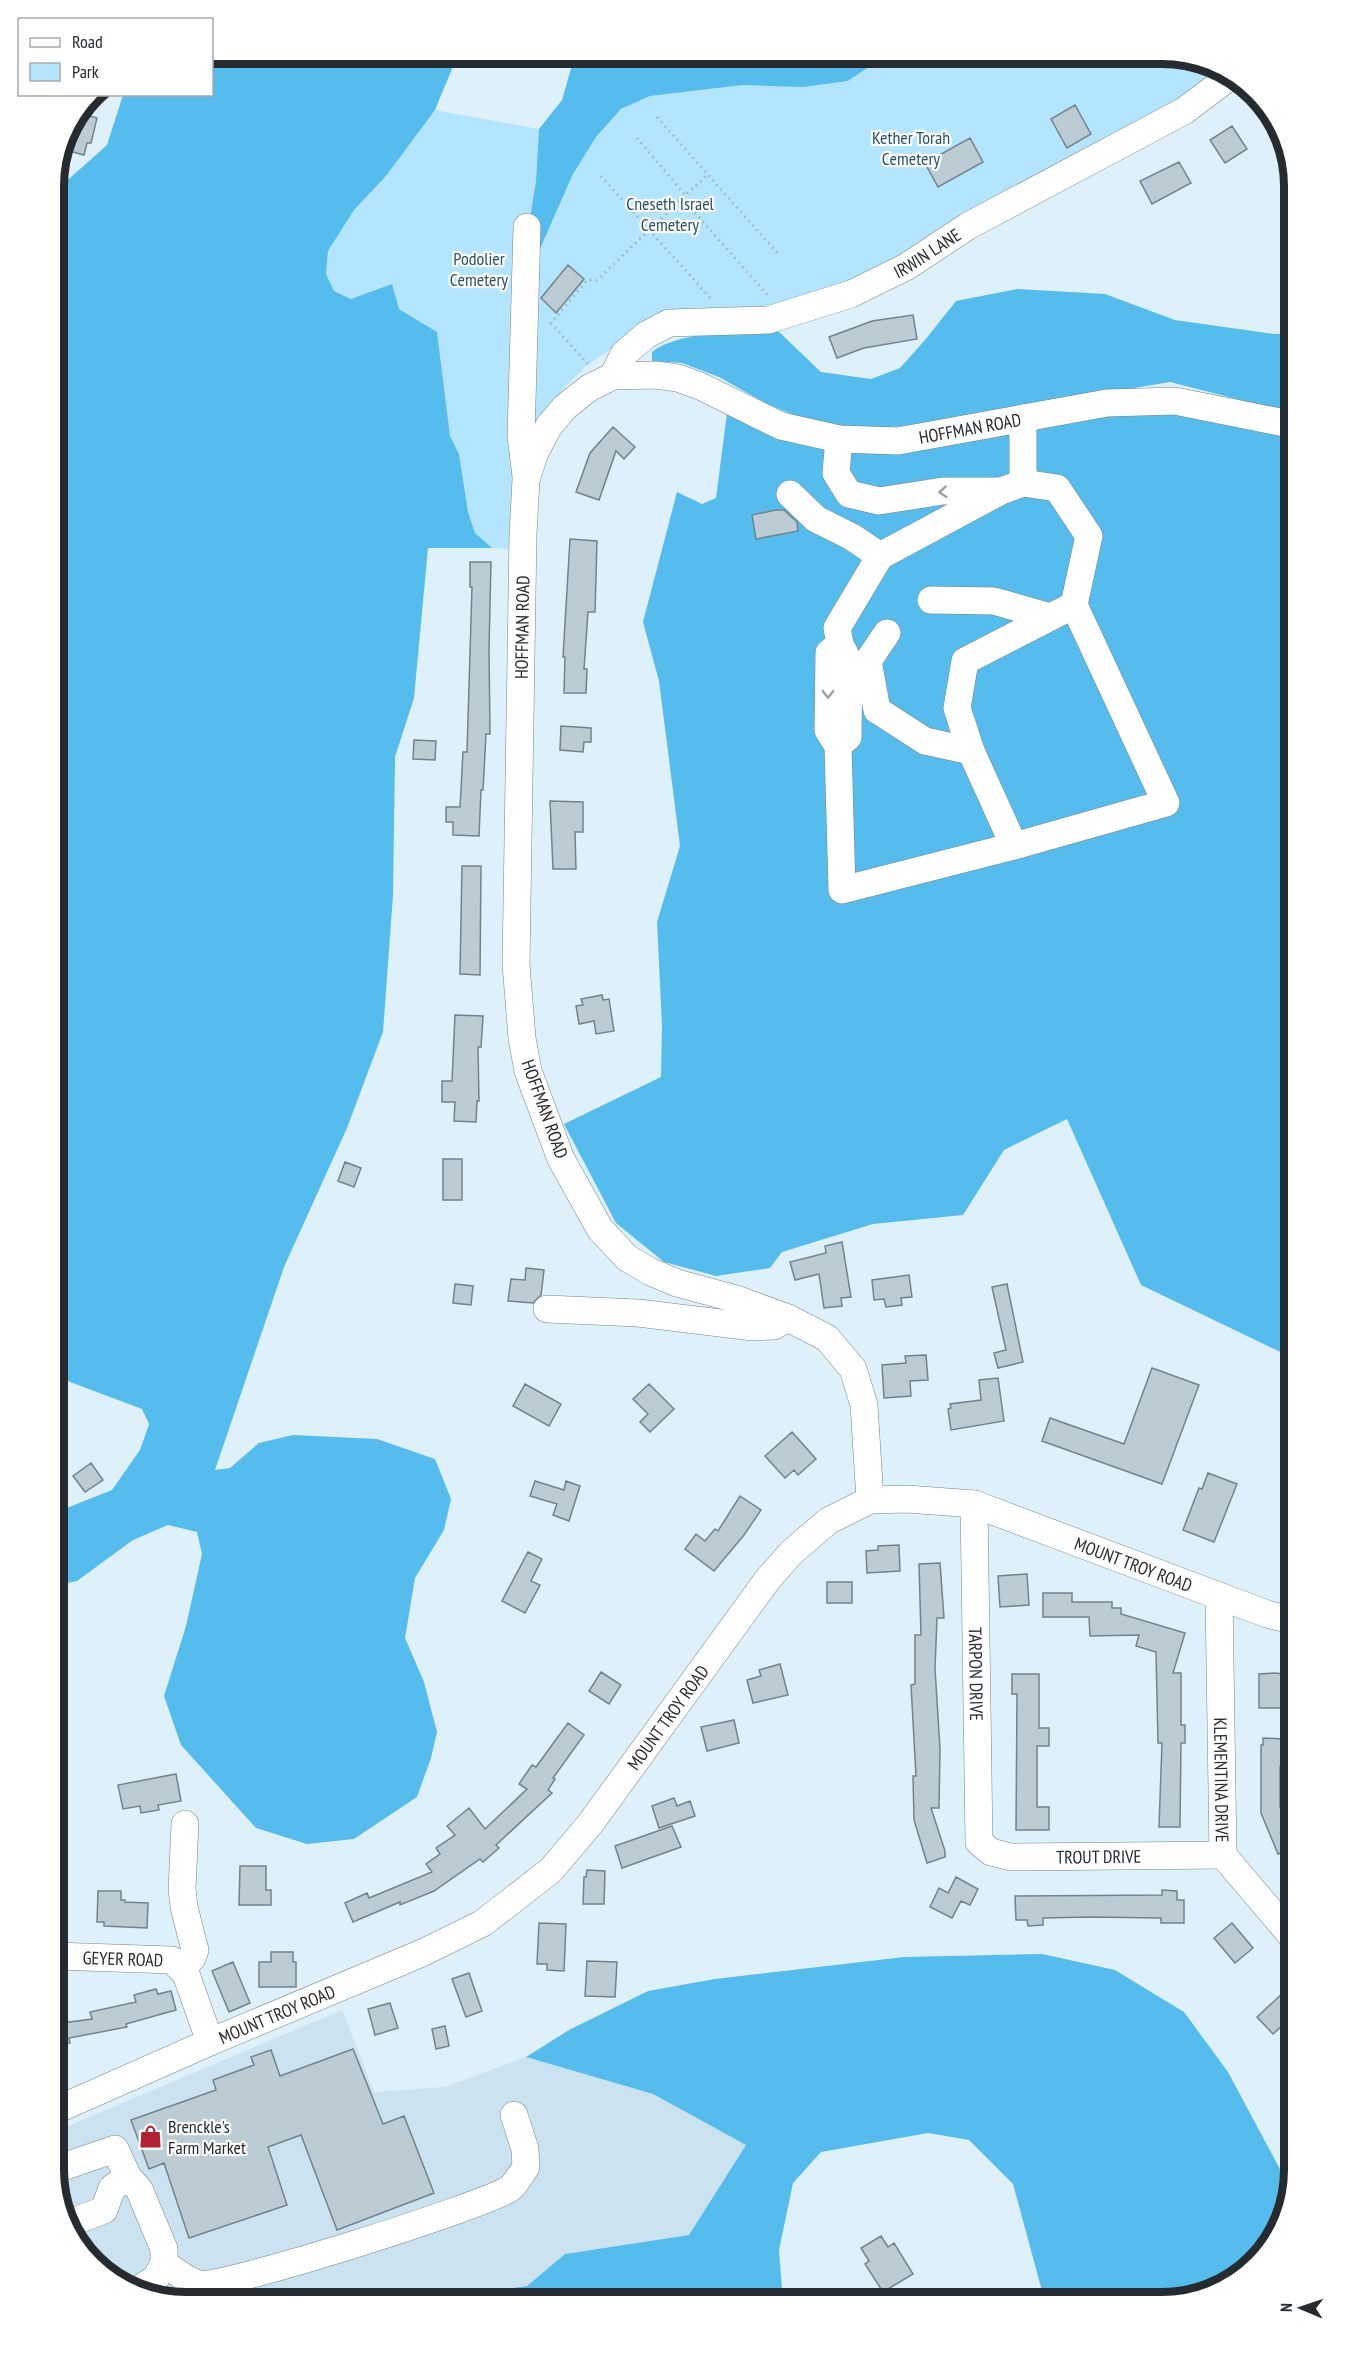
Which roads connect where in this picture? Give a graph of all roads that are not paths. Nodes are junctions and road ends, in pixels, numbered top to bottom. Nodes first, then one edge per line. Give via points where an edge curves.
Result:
1 (1224, 81) edge
2 (527, 228) dead end
3 (608, 378) junction
4 (1023, 418) junction
5 (1284, 423) edge
6 (840, 439) junction
7 (526, 480) junction
8 (1012, 487) junction
9 (790, 494) dead end
10 (880, 556) junction
11 (932, 600) dead end
12 (1074, 605) junction
13 (1050, 617) junction
14 (887, 633) dead end
15 (838, 636) junction
16 (868, 661) junction
17 (971, 751) junction
18 (1014, 846) junction
19 (547, 1309) dead end
20 (788, 1318) junction
21 (870, 1500) junction
22 (974, 1504) junction
23 (1219, 1596) junction
24 (1284, 1618) edge
25 (185, 1824) dead end
26 (980, 1842) joint
27 (1222, 1855) junction
28 (1284, 1927) edge
29 (64, 1956) edge
30 (183, 1969) junction
31 (210, 2042) junction
32 (64, 2107) edge
33 (514, 2115) dead end
34 (64, 2167) edge
35 (128, 2177) junction
36 (76, 2221) edge
37 (165, 2263) junction
38 (146, 2285) edge

1 - 3 street, IRWIN LANE via 1184,111 968,226 906,267 851,294 768,320 669,323 646,334 624,354
2 - 7 street, HOFFMAN ROAD via 521,436
3 - 6 street, HOFFMAN ROAD via 678,378 782,426
3 - 7 street, HOFFMAN ROAD via 566,407 549,426
4 - 5 street, HOFFMAN ROAD via 1107,403 1175,401
4 - 6 street, HOFFMAN ROAD via 898,441
4 - 8 street
8 -> 6 street via 943,491 879,501 849,494 836,473
7 - 20 street, HOFFMAN ROAD via 516,964 528,1071 561,1159 600,1229 627,1258 677,1283
8 - 10 street
8 - 12 street via 1057,488 1089,536
9 - 10 street via 816,519
10 - 15 street
11 - 13 street via 994,601
12 - 13 street
12 - 18 street via 1166,803
13 - 17 street via 965,661 957,708
14 - 16 street
15 - 16 street
15 - 18 street via 849,662 848,737 838,746 842,890
16 - 17 street via 878,710 925,741
17 - 18 street
19 - 20 street via 638,1313 753,1328 774,1326
20 - 21 street, HOFFMAN ROAD via 827,1338 853,1368 864,1405
21 - 22 street, MOUNT TROY ROAD
21 - 31 street, MOUNT TROY ROAD via 828,1521 768,1579 590,1824 551,1870 483,1923 422,1953
22 - 23 street, MOUNT TROY ROAD
22 - 26 street, TARPON DRIVE
23 - 24 street, MOUNT TROY ROAD
23 - 27 street, KLEMENTINA DRIVE
25 - 30 street via 182,1889 195,1950
26 - 27 street, TROUT DRIVE via 991,1852 1011,1857
27 - 28 street, KLEMENTINA DRIVE
29 - 30 street, GEYER ROAD via 172,1959
30 - 31 street, GEYER ROAD
31 - 32 street, MOUNT TROY ROAD
33 - 37 street via 525,2149 526,2167 510,2188 478,2203 222,2282 200,2284
34 - 35 street via 115,2149
35 - 36 street via 112,2188 104,2210
35 - 37 street via 139,2189 164,2249
37 - 38 street via 156,2278

